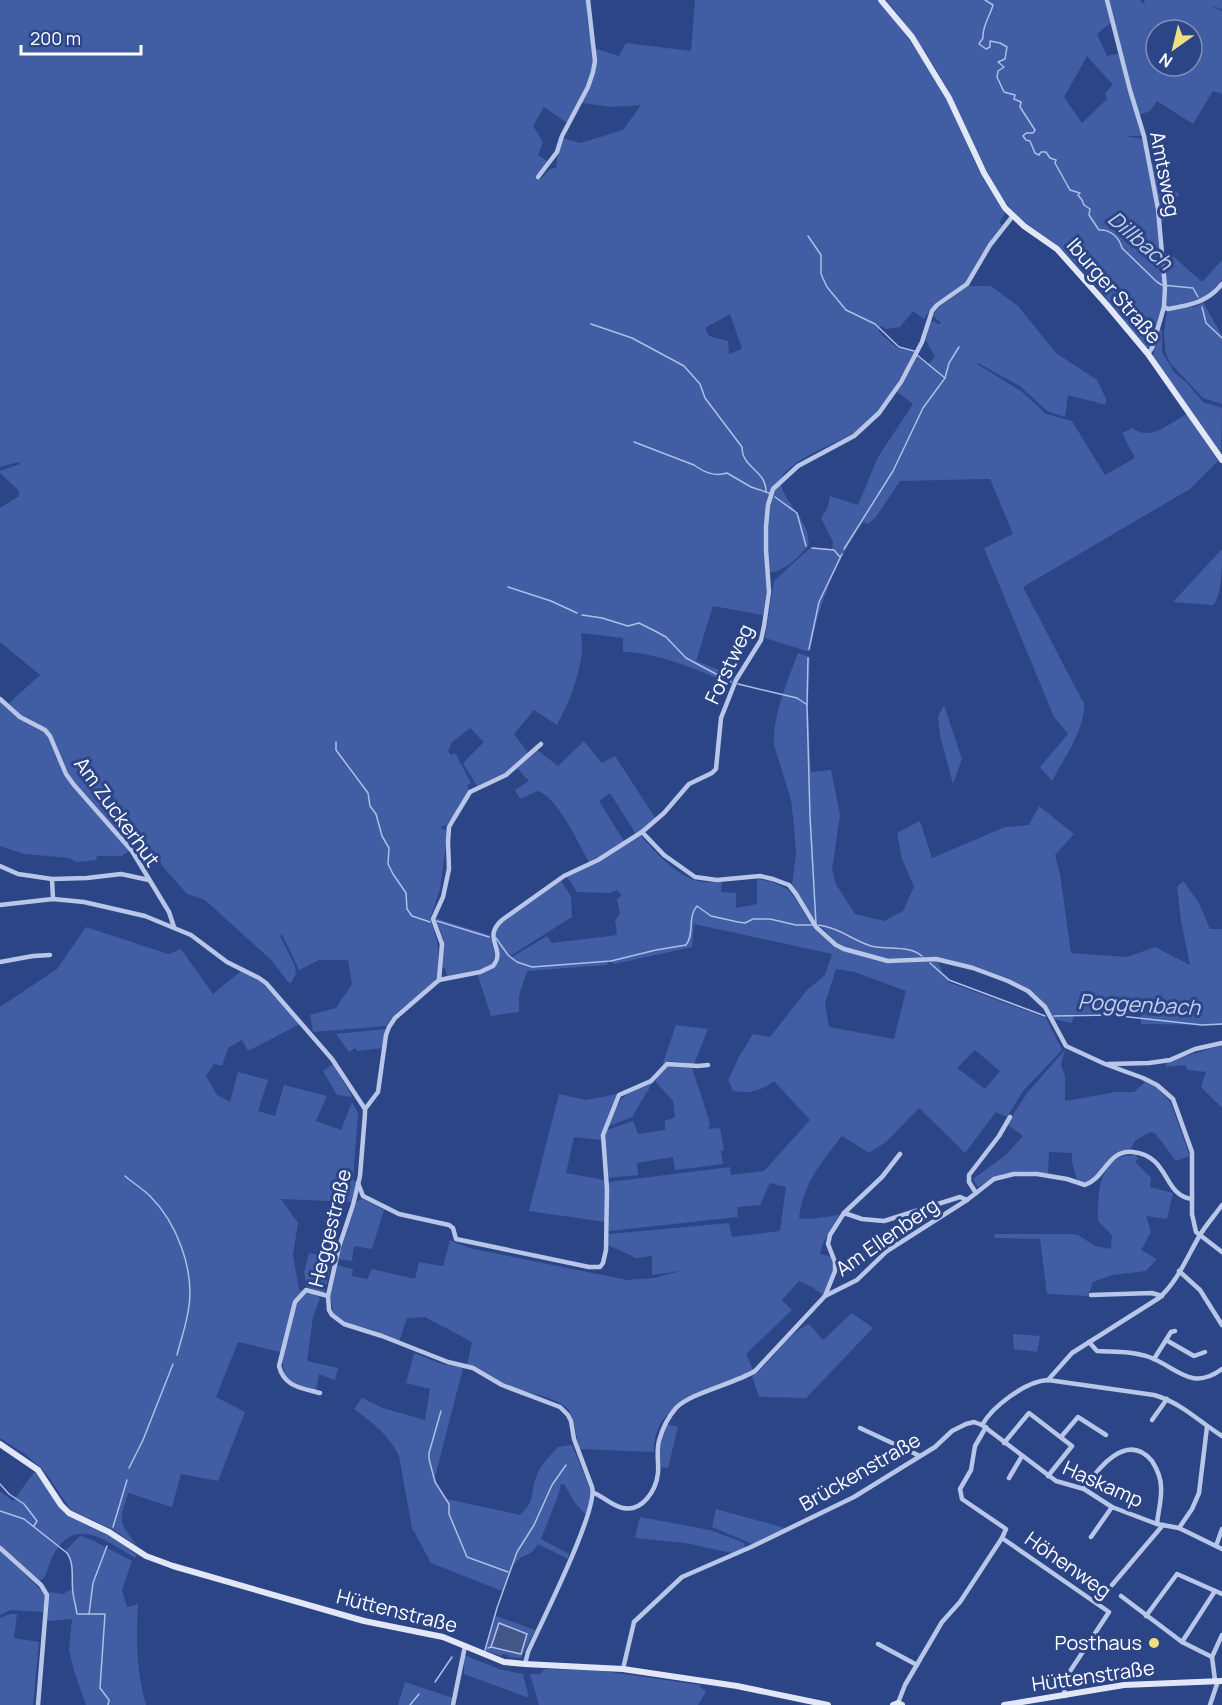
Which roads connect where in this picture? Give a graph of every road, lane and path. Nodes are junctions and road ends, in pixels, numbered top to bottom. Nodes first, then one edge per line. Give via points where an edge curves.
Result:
1 (588, 0) edge
2 (881, 0) edge
3 (1107, 0) edge
4 (538, 177) dead end
5 (1012, 217) junction
6 (1222, 284) edge
7 (1164, 308) junction
8 (1148, 354) junction
9 (1222, 460) edge
10 (0, 699) edge
11 (541, 744) dead end
12 (642, 832) junction
13 (0, 866) edge
14 (52, 879) junction
15 (149, 880) junction
16 (53, 899) junction
17 (0, 905) edge
18 (174, 927) junction
19 (50, 955) dead end
20 (0, 962) edge
21 (440, 980) junction
22 (1222, 1043) edge
23 (1105, 1064) junction
24 (708, 1065) dead end
25 (365, 1109) junction
26 (1010, 1117) dead end
27 (900, 1154) dead end
28 (358, 1183) junction
29 (976, 1193) junction
30 (363, 1196) junction
31 (1192, 1199) junction
32 (354, 1200) junction
33 (967, 1200) junction
34 (1222, 1205) edge
35 (844, 1213) junction
36 (1200, 1235) junction
37 (1222, 1252) edge
38 (1179, 1271) junction
39 (1091, 1295) dead end
40 (328, 1296) junction
41 (825, 1296) junction
42 (1162, 1296) junction
43 (1222, 1325) edge
44 (1175, 1331) dead end
45 (1166, 1340) junction
46 (1089, 1342) junction
47 (1205, 1352) dead end
48 (1154, 1359) junction
49 (1222, 1369) edge
50 (1048, 1380) junction
51 (320, 1393) dead end
52 (1167, 1399) junction
53 (1152, 1420) dead end
54 (984, 1426) junction
55 (1207, 1427) junction
56 (860, 1428) dead end
57 (1106, 1435) dead end
58 (1222, 1436) edge
59 (1061, 1437) junction
60 (1004, 1443) junction
61 (0, 1444) edge
62 (920, 1456) junction
63 (1022, 1456) junction
64 (1048, 1476) junction
65 (1009, 1478) dead end
66 (1084, 1489) junction
67 (594, 1493) junction
68 (1112, 1507) junction
69 (1157, 1524) junction
70 (1163, 1525) junction
71 (1179, 1528) junction
72 (1222, 1529) edge
73 (1091, 1537) dead end
74 (1002, 1538) junction
75 (1215, 1546) junction
76 (0, 1548) edge
77 (1222, 1549) edge
78 (1112, 1585) dead end
79 (1215, 1591) junction
80 (1222, 1594) edge
81 (1120, 1596) dead end
82 (1146, 1616) junction
83 (1222, 1635) edge
84 (1182, 1642) junction
85 (878, 1644) dead end
86 (465, 1646) junction
87 (1212, 1657) junction
88 (525, 1664) junction
89 (917, 1665) junction
90 (623, 1669) junction
91 (1218, 1681) edge
92 (1065, 1696) junction
93 (898, 1704) edge
94 (38, 1705) edge
95 (453, 1705) edge
96 (828, 1705) edge
97 (1004, 1705) edge
98 (1210, 1705) edge

1 - 4 street via 593,72 557,152
2 - 5 main road, Iburger Straße via 912,38 949,98 984,173
3 - 7 street, Amtsweg via 1149,159 1158,209
5 - 8 main road, Iburger Straße via 1068,260
5 - 12 street, Forstweg via 967,284 932,311 922,342 879,413 854,436 798,466 773,489 766,527 769,592 764,626 721,718 716,769 689,784
6 - 7 street via 1198,303
7 - 8 street, Amtsweg
8 - 9 main road, Iburger Straße
10 - 15 street, Am Zuckerhut via 50,736 66,774 127,844
11 - 21 street via 506,775 471,792 449,827 449,869 433,919 442,944
12 - 21 street, Forstweg via 564,876 502,920 493,933 498,956 493,966
12 - 23 street via 664,855 695,877 717,880 760,876 782,882 796,894 814,925 836,945 888,961 936,959 1008,981 1038,999 1066,1046
13 - 14 street via 18,874
14 - 15 street via 121,874
14 - 16 street
15 - 18 street, Am Zuckerhut
16 - 17 street
16 - 18 street via 138,914
18 - 25 street via 266,983 332,1059
19 - 20 street
21 - 25 street, Forstweg via 402,1010 389,1027 378,1092
22 - 23 street via 1170,1060
23 - 31 street via 1157,1085 1173,1099 1192,1152
24 - 30 street via 667,1064 651,1081 623,1092 616,1100 603,1135 606,1250 600,1267 462,1241 456,1239 449,1225 399,1214
25 - 28 street, Heggestraße
26 - 29 street via 969,1175
27 - 35 street, Am Ellenberg
28 - 30 street
28 - 32 street, Heggestraße
29 - 31 street, Am Ellenberg via 994,1179 1014,1174 1056,1176 1085,1185 1096,1180 1112,1158 1127,1151 1159,1164 1176,1193
29 - 33 street, Am Ellenberg
30 - 32 street
31 - 36 street via 1193,1222
32 - 40 street, Heggestraße
33 - 35 street, Am Ellenberg via 960,1197 884,1221
33 - 41 street, Am Ellenberg via 887,1251 856,1280
34 - 36 street
35 - 41 street, Am Ellenberg via 830,1235 828,1244 835,1271
36 - 37 street
36 - 38 street
38 - 42 street
38 - 43 street via 1200,1290
39 - 42 street
40 - 51 street via 306,1290 295,1302 279,1366 289,1384
40 - 67 street, Heggestraße via 329,1310 339,1322 473,1368 502,1385 560,1407 571,1421
41 - 67 street, Am Ellenberg via 755,1371 691,1398 673,1411 658,1441 655,1484 641,1505 625,1509
42 - 46 street
44 - 45 street
45 - 47 street via 1194,1356
45 - 48 street
46 - 48 street via 1097,1352 1136,1353
46 - 50 street via 1072,1353
48 - 49 street via 1190,1377 1211,1378
50 - 52 street
50 - 54 street via 1034,1383 996,1407
52 - 53 street
52 - 55 street
54 - 60 street, Haskamp
54 - 62 street, Brückenstraße via 966,1424
54 - 74 street via 971,1470 960,1490 962,1499 1006,1530
55 - 58 street
55 - 71 street via 1199,1493
56 - 62 street
57 - 59 street via 1078,1417
59 - 60 street via 1029,1413
59 - 64 street via 1072,1446
60 - 63 street, Haskamp
61 - 86 main road, Hüttenstraße via 36,1468 69,1513 151,1559 364,1621 433,1634
62 - 90 street, Brückenstraße via 854,1497 682,1577 634,1622
63 - 64 street, Haskamp
63 - 65 street
64 - 66 street, Haskamp
66 - 68 street, Haskamp
66 - 69 street via 1095,1471 1113,1455 1138,1451 1157,1468 1161,1486
67 - 88 street via 578,1541
68 - 69 street, Haskamp
68 - 73 street
69 - 70 street, Haskamp
70 - 71 street, Haskamp
70 - 78 street
71 - 75 street, Haskamp
72 - 75 street
74 - 89 street, Höhenweg via 960,1602 942,1622
74 - 92 street, Höhenweg via 1109,1612 1063,1682
75 - 77 street, Haskamp
76 - 94 street via 47,1595
79 - 80 street
79 - 82 street via 1177,1574
79 - 84 street
81 - 82 street
82 - 84 street
83 - 87 street
84 - 87 street
85 - 89 street
86 - 88 main road, Hüttenstraße via 498,1660
86 - 95 street
87 - 91 street
88 - 90 main road, Hüttenstraße
89 - 93 street, Höhenweg
90 - 96 main road, Hüttenstraße
91 - 92 main road, Hüttenstraße via 1124,1685
91 - 98 street
92 - 97 main road, Hüttenstraße

